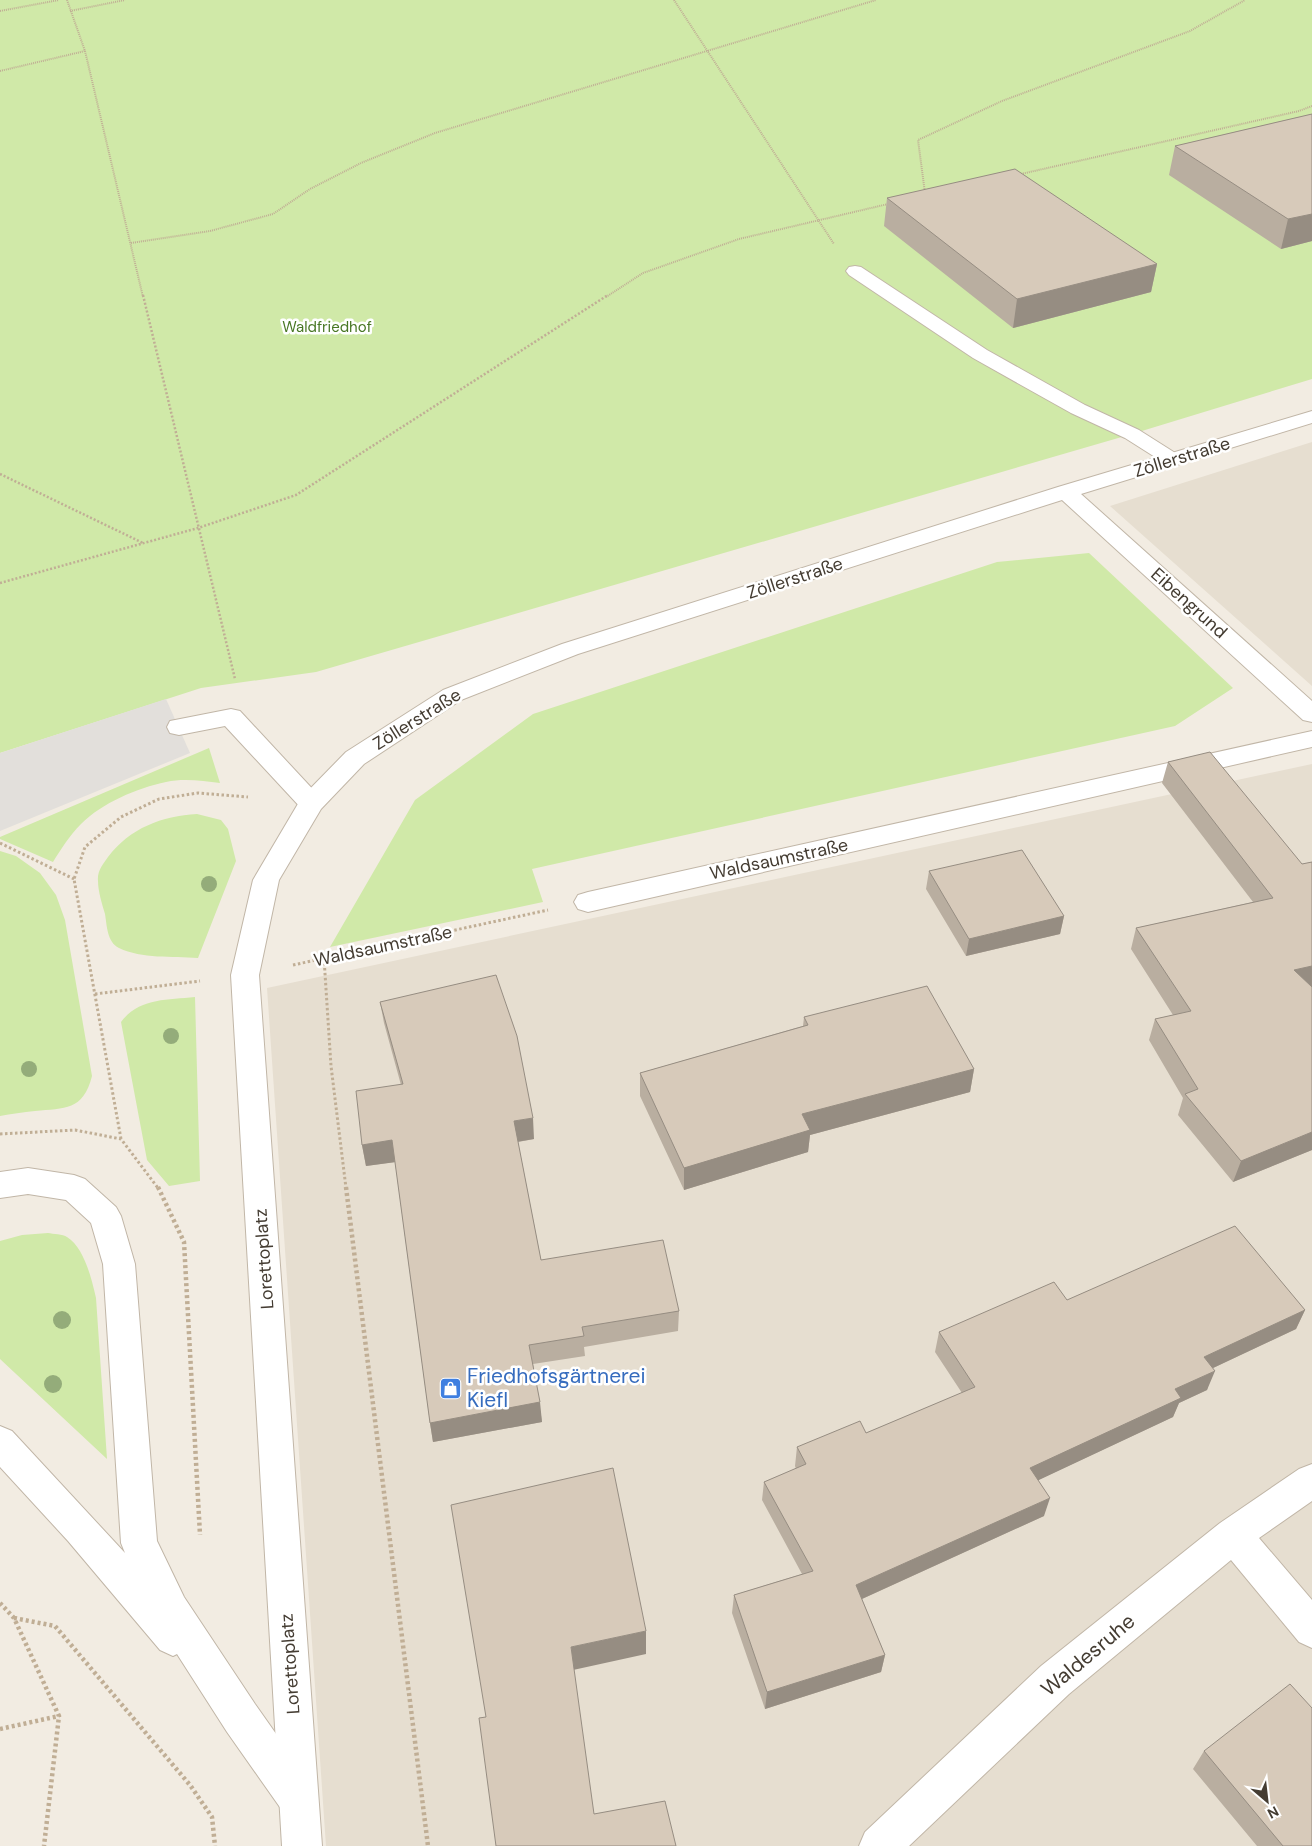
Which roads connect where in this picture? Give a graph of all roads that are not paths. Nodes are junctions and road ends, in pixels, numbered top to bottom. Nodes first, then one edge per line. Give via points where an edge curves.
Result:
1 (855, 271) road end
2 (1312, 417) edge
3 (1173, 460) junction
4 (1066, 492) junction
5 (1312, 714) edge
6 (179, 727) dead end
7 (1312, 740) edge
8 (311, 803) junction
9 (588, 902) road end
10 (0, 1185) edge
11 (0, 1442) edge
12 (1312, 1481) edge
13 (1233, 1535) junction
14 (1312, 1629) edge
15 (241, 1718) junction
16 (299, 1799) junction
17 (302, 1846) edge
18 (879, 1846) edge

1 - 3 street via 980,354 1078,409 1132,434
2 - 3 street, Zöllerstraße
3 - 4 street, Zöllerstraße
4 - 5 street, Eibengrund
4 - 8 street, Zöllerstraße via 570,650 452,695 355,758
6 - 8 street via 231,717
7 - 9 street, Waldsaumstraße
8 - 16 street, Lorettoplatz via 266,880 245,975
10 - 15 street via 28,1181 74,1188 105,1216 119,1264 139,1543 171,1610
11 - 15 street via 81,1530
12 - 13 street, Waldesruhe
13 - 14 street
13 - 18 street, Waldesruhe via 1055,1680
15 - 16 street
16 - 17 street, Lorettoplatz

